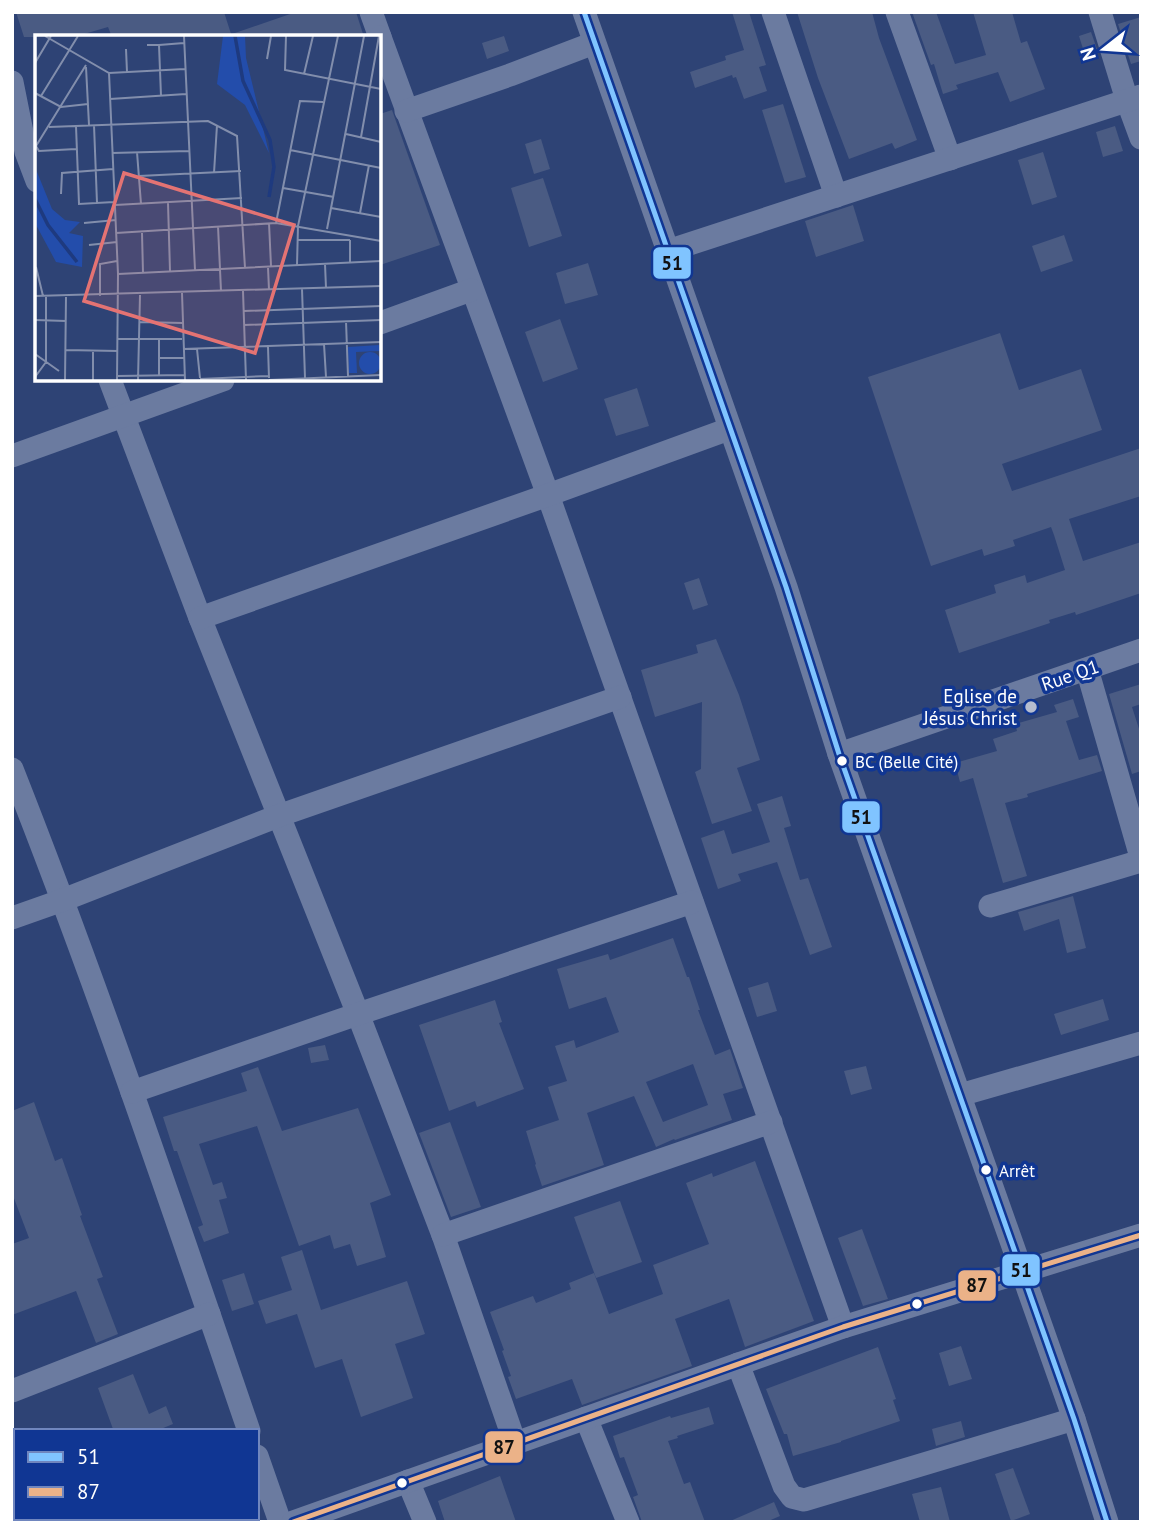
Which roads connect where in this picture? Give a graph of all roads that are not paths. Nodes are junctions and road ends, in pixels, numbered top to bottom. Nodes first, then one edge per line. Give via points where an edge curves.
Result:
1 (371, 12) edge
2 (584, 12) edge
3 (773, 12) edge
4 (897, 12) edge
5 (1100, 12) edge
6 (379, 35) edge
7 (594, 43) junction
8 (382, 50) edge
9 (12, 82) edge
10 (387, 83) edge
11 (1134, 98) edge
12 (406, 111) junction
13 (1141, 138) edge
14 (19, 153) edge
15 (950, 159) junction
16 (35, 178) edge
17 (836, 196) junction
18 (667, 251) junction
19 (471, 290) junction
20 (382, 322) edge
21 (111, 382) edge
22 (218, 382) edge
23 (124, 416) junction
24 (729, 429) junction
25 (12, 456) edge
26 (548, 495) junction
27 (200, 618) junction
28 (1141, 650) edge
29 (1087, 669) junction
30 (620, 697) junction
31 (839, 754) junction
32 (12, 769) edge
33 (278, 816) junction
34 (1141, 859) edge
35 (64, 900) junction
36 (692, 902) junction
37 (990, 906) dead end
38 (12, 918) edge
39 (358, 1014) junction
40 (1141, 1043) edge
41 (132, 1092) junction
42 (960, 1095) junction
43 (771, 1122) junction
44 (443, 1235) junction
45 (1141, 1235) edge
46 (1021, 1270) junction
47 (209, 1314) junction
48 (843, 1327) junction
49 (738, 1364) junction
50 (12, 1391) edge
51 (586, 1418) junction
52 (1074, 1419) junction
53 (247, 1429) edge
54 (515, 1443) junction
55 (259, 1462) edge
56 (408, 1481) junction
57 (280, 1522) edge
58 (293, 1522) edge
59 (425, 1522) edge
60 (628, 1522) edge
61 (1107, 1522) edge

1 - 6 street
2 - 7 street
3 - 17 street
4 - 15 street
5 - 11 street
7 - 12 street
7 - 18 street
8 - 10 street
9 - 14 street
10 - 12 street
11 - 13 street
11 - 15 street
12 - 19 street
14 - 16 street
15 - 17 street
17 - 18 street
18 - 24 street
19 - 20 street
19 - 26 street
21 - 23 street
22 - 23 street
23 - 25 street
23 - 27 street
24 - 26 street
24 - 31 street
26 - 27 street
26 - 30 street
27 - 33 street
28 - 29 street, Rue Q1
29 - 31 street, Rue Q1
29 - 34 street
30 - 33 street
30 - 36 street
31 - 42 street
32 - 35 street
33 - 35 street
33 - 39 street
34 - 37 street
35 - 38 street
35 - 41 street
36 - 39 street
36 - 43 street
39 - 41 street
39 - 44 street
40 - 42 street
41 - 47 street
42 - 46 street
43 - 44 street
43 - 48 street
44 - 54 street
45 - 46 street
46 - 48 street
46 - 52 street
47 - 50 street
47 - 53 street
48 - 49 street
49 - 51 street
49 - 52 street via 784,1486 792,1497 804,1500
51 - 54 street
51 - 60 street
52 - 61 street
54 - 56 street
55 - 57 street
56 - 58 street
56 - 59 street

